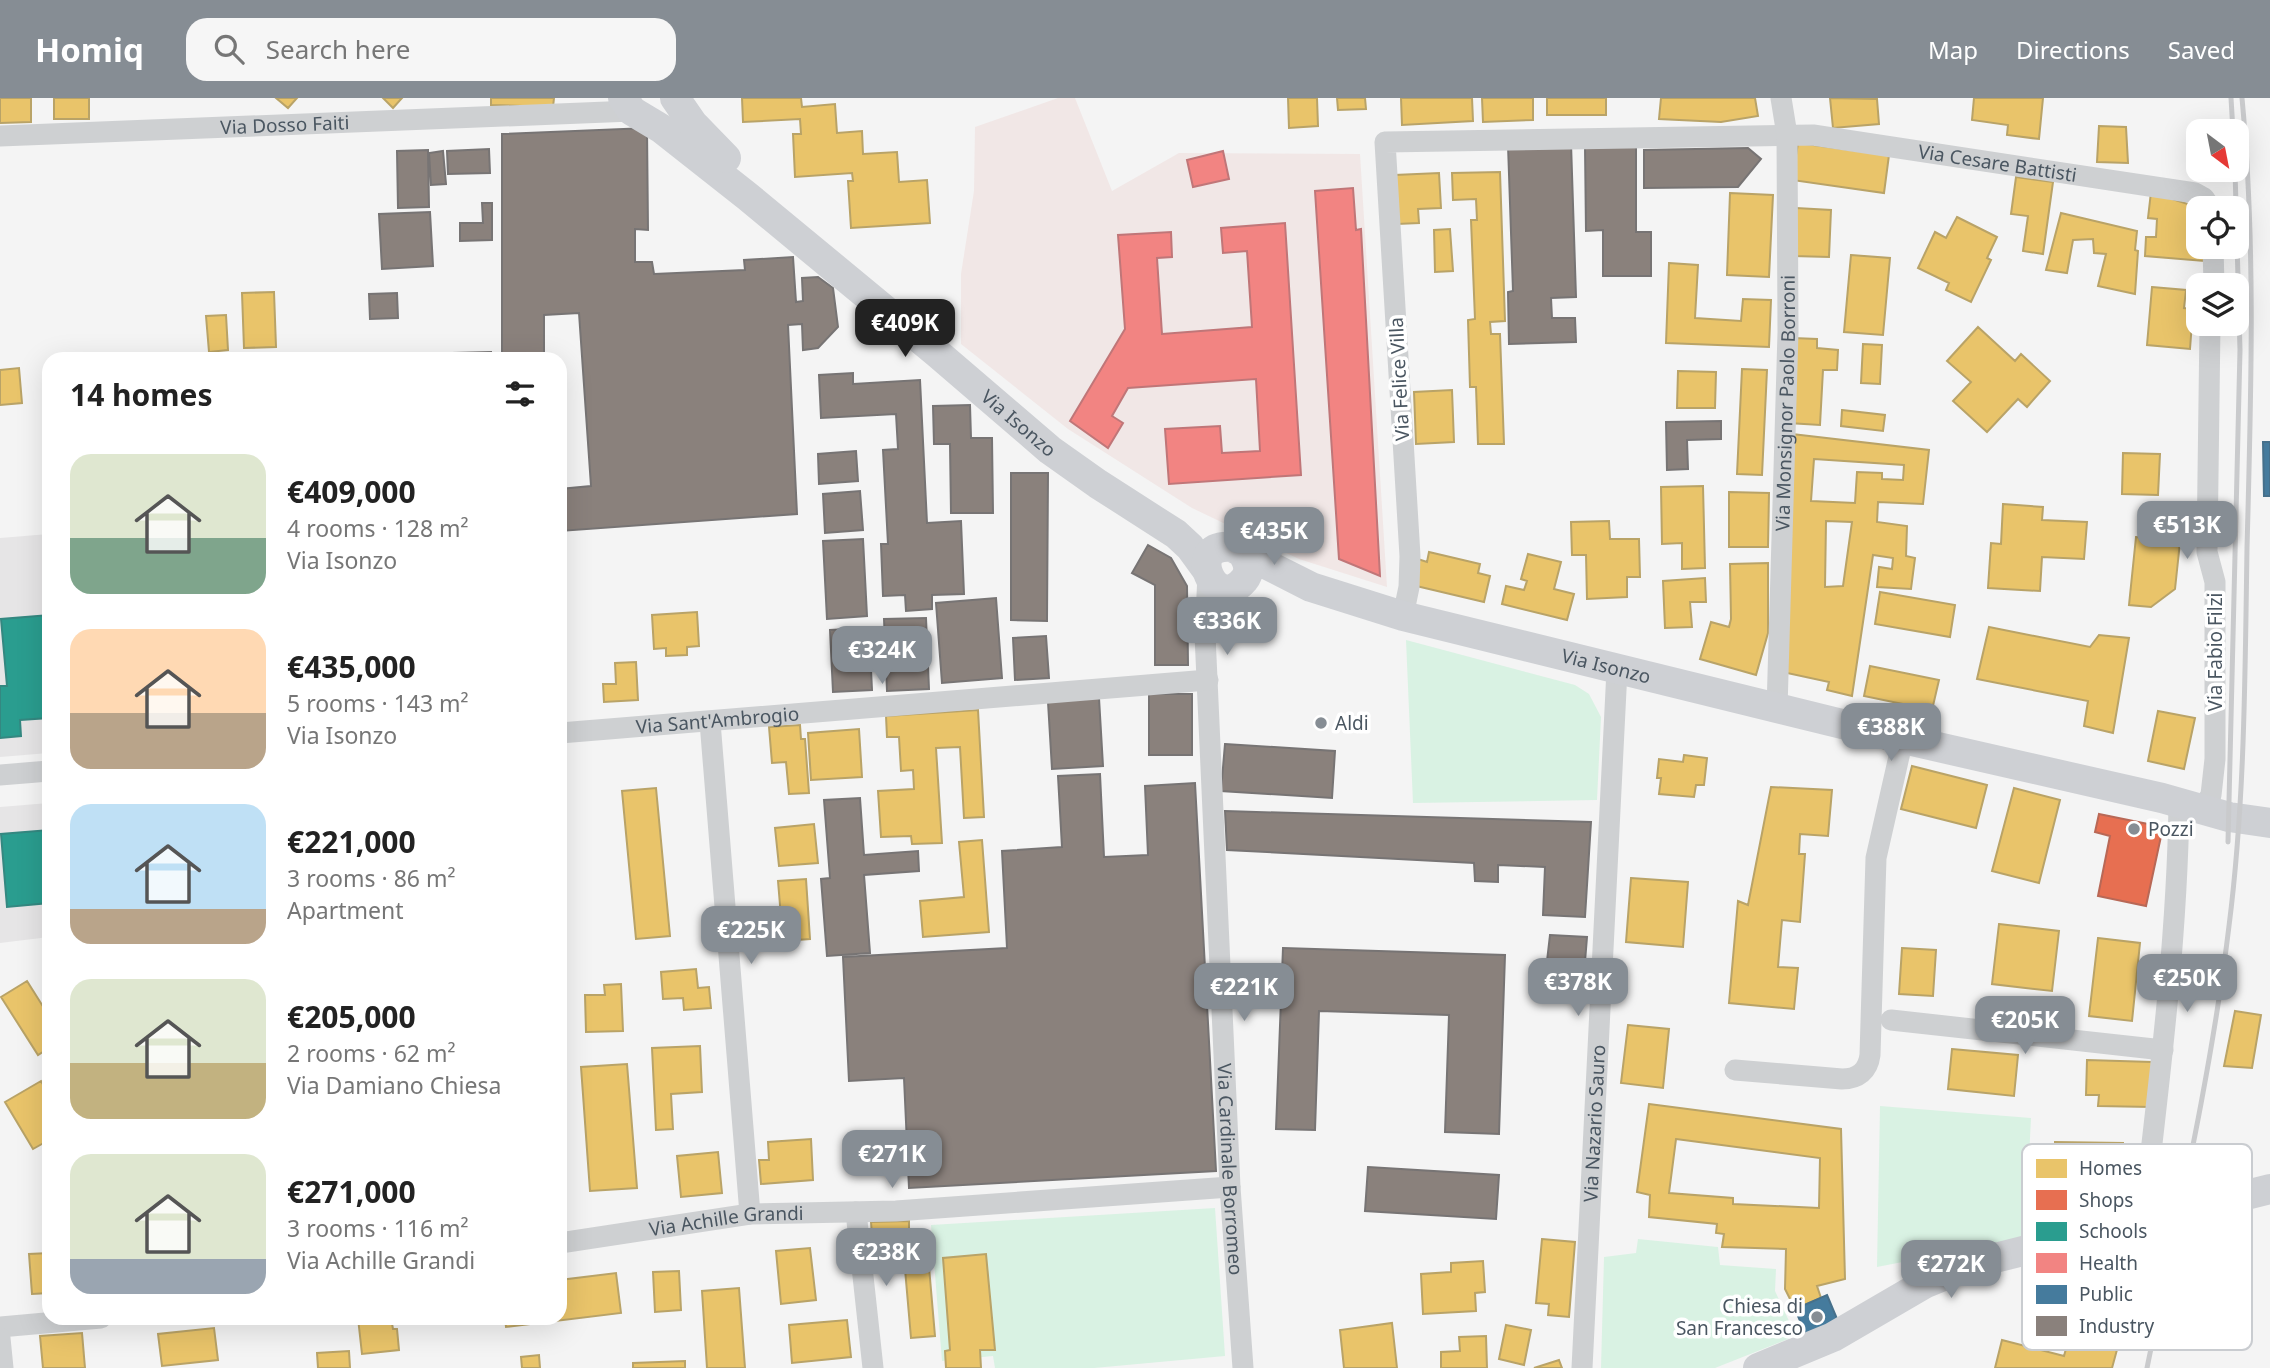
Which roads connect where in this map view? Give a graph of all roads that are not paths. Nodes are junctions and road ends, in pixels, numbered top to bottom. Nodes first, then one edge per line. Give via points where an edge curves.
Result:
1 (1781, 98) edge
2 (670, 99) edge
3 (625, 105) edge
4 (1787, 135) junction
5 (0, 136) edge
6 (1385, 142) joint
7 (2200, 196) edge
8 (2210, 336) edge
9 (1237, 567) junction
10 (1207, 572) junction
11 (1403, 616) junction
12 (1205, 635) junction
13 (1617, 670) junction
14 (1208, 680) junction
15 (1777, 709) junction
16 (710, 722) junction
17 (567, 732) edge
18 (1903, 739) junction
19 (42, 772) edge
20 (0, 775) edge
21 (2190, 807) junction
22 (2270, 823) edge
23 (1891, 1020) dead end
24 (2163, 1050) junction
25 (1735, 1070) dead end
26 (2152, 1144) edge
27 (1230, 1187) junction
28 (2270, 1189) edge
29 (2252, 1194) edge
30 (856, 1212) junction
31 (750, 1214) junction
32 (567, 1242) edge
33 (2022, 1250) edge
34 (42, 1323) edge
35 (0, 1326) edge
36 (0, 1338) edge
37 (3, 1368) edge
38 (873, 1368) edge
39 (1243, 1368) edge
40 (1581, 1368) edge
41 (1758, 1368) edge

1 - 4 street, Via Monsignor Paolo Borroni
2 - 3 street via 656,112 644,115
2 - 9 street, Via Isonzo via 727,159 1026,407
3 - 5 street, Via Dosso Faiti via 569,114
3 - 10 street, Via Isonzo via 672,136 768,213 1050,450 1176,534
4 - 6 street, Via Cesare Battisti
4 - 7 street, Via Cesare Battisti via 1820,135
4 - 15 street, Via Monsignor Paolo Borroni via 1788,332
6 - 11 street, Via Felice Villa via 1410,556
8 - 21 street, Via Fabio Filzi via 2207,552 2215,582 2214,759 2211,795
9 - 10 street via 1213,552 1206,563
9 - 11 street, Via Isonzo
9 - 12 street
10 - 12 street, Via Cardinale Borromeo
11 - 13 street, Via Isonzo
12 - 14 street, Via Cardinale Borromeo
13 - 15 street, Via Isonzo
13 - 40 street, Via Nazario Sauro
14 - 16 street, Via Sant'Ambrogio
14 - 27 street, Via Cardinale Borromeo
15 - 18 street, Via Isonzo
16 - 17 street, Via Sant'Ambrogio
16 - 31 street
18 - 21 street, Via Isonzo
18 - 25 street via 1875,858 1866,1068 1856,1077 1842,1079
19 - 20 street
21 - 22 street, Via Isonzo
21 - 24 street via 2178,874
23 - 24 street
24 - 26 street
27 - 30 street, Via Achille Grandi
27 - 39 street, Via Cardinale Borromeo
28 - 29 street
30 - 31 street, Via Achille Grandi
30 - 38 street
31 - 32 street, Via Achille Grandi
33 - 41 street via 1924,1283 1840,1333
34 - 35 street
36 - 37 street

